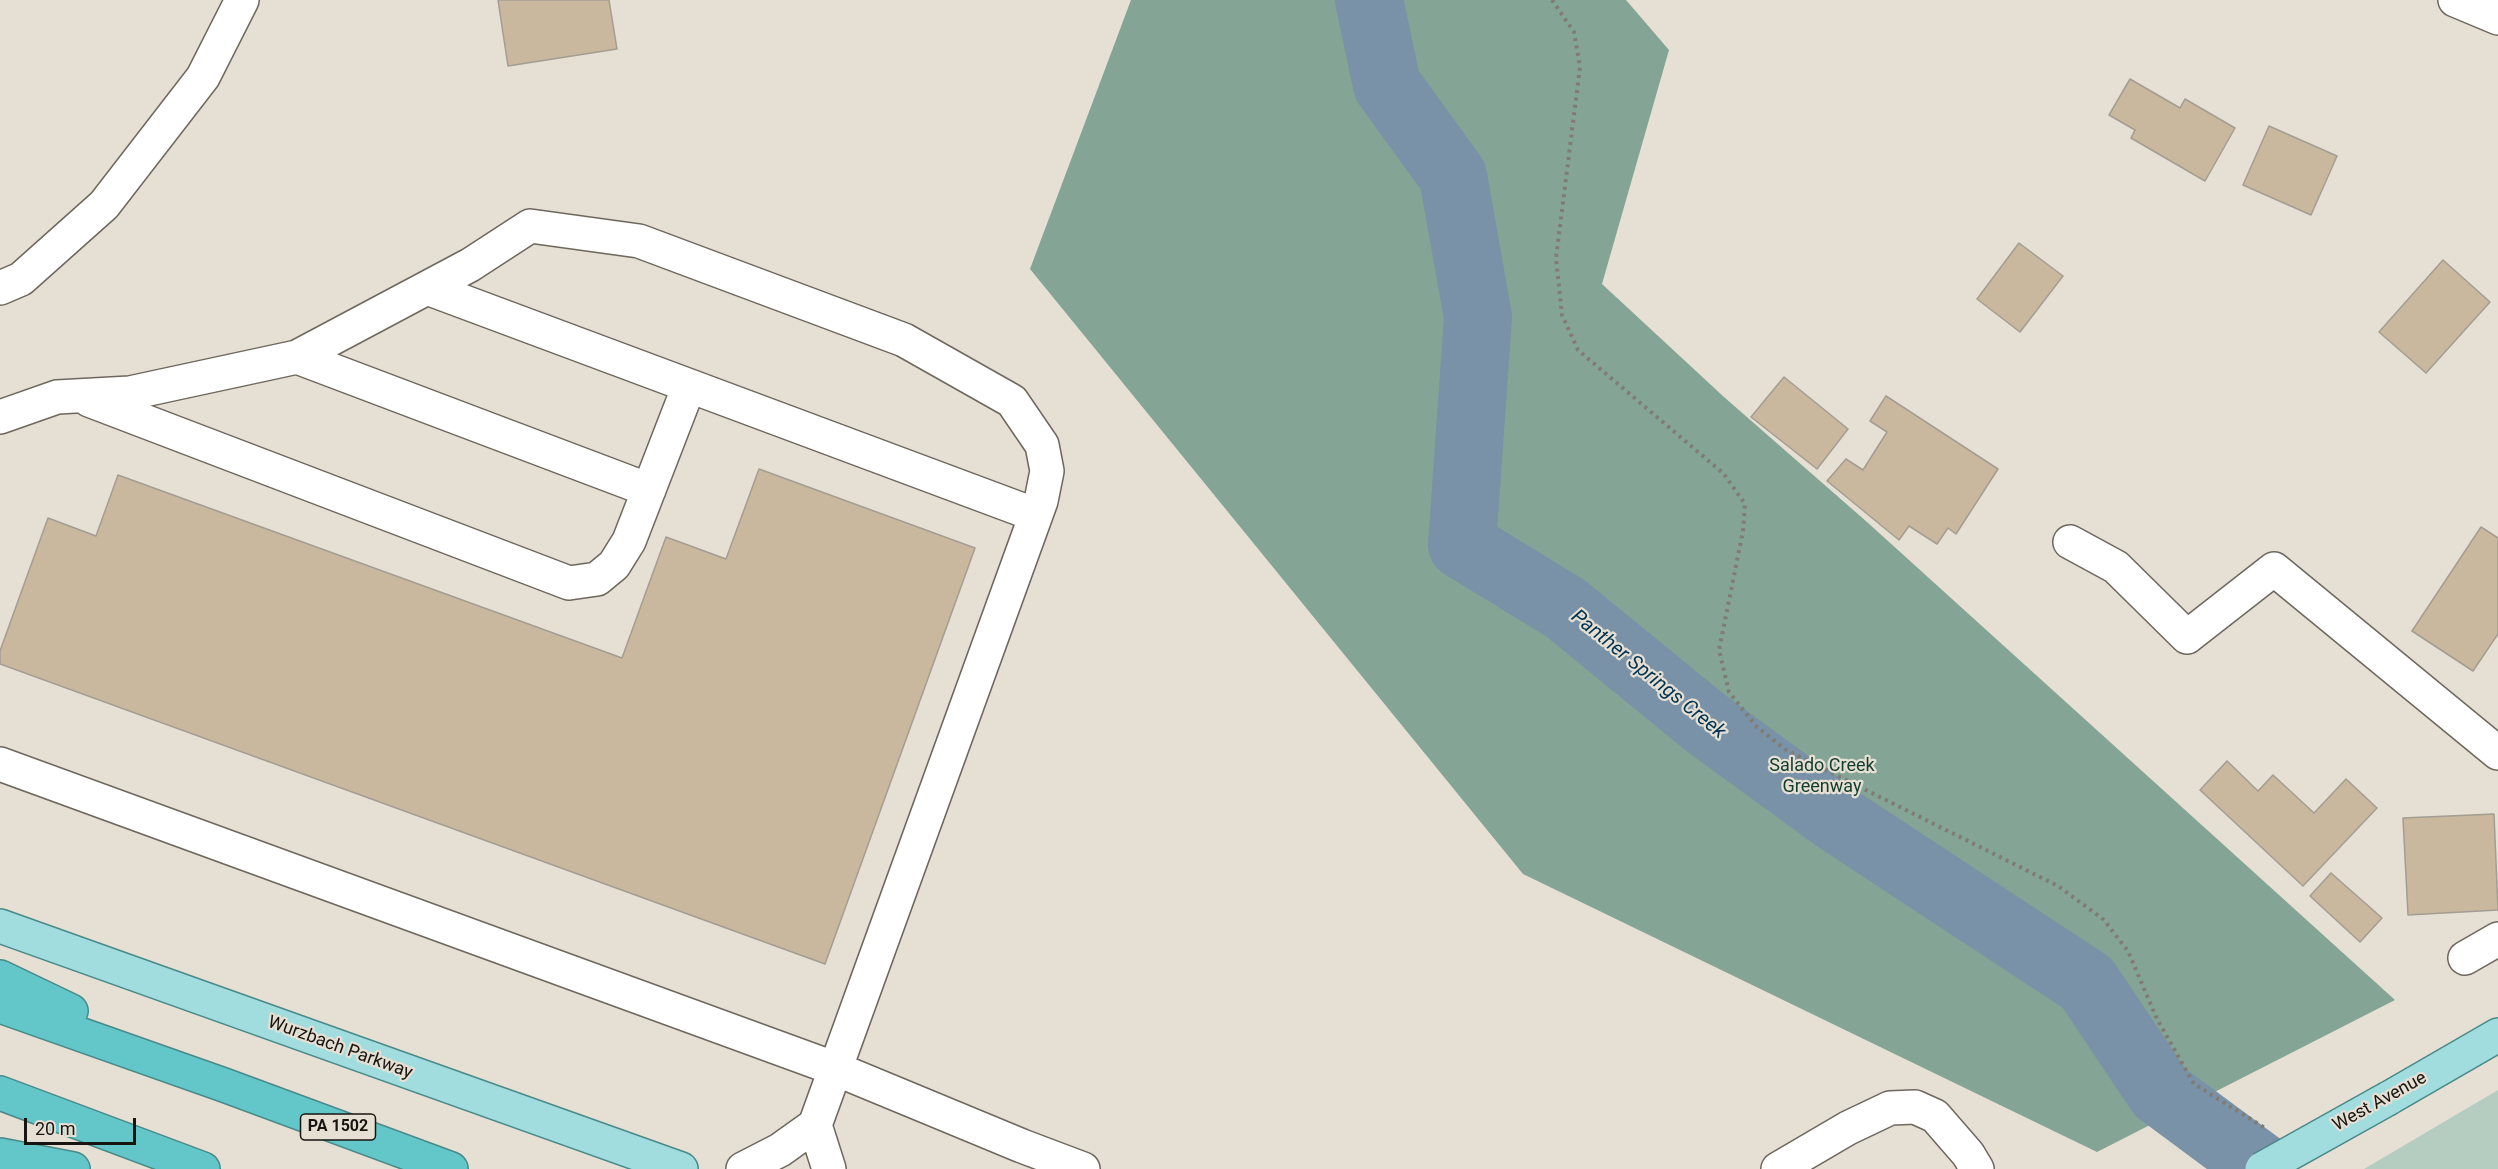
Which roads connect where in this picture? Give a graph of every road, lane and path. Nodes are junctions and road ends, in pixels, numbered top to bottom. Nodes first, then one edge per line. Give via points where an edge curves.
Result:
1 (242, 0) edge
2 (1552, 0) edge
3 (2455, 0) edge
4 (2498, 18) edge
5 (0, 288) edge
6 (427, 288) junction
7 (297, 357) junction
8 (689, 386) junction
9 (76, 396) junction
10 (0, 417) edge
11 (649, 490) junction
12 (1036, 515) junction
13 (2070, 542) dead end
14 (2495, 745) edge
15 (0, 764) edge
16 (0, 926) edge
17 (2498, 939) edge
18 (2465, 958) dead end
19 (0, 977) edge
20 (0, 1006) edge
21 (2498, 1035) edge
22 (836, 1069) junction
23 (224, 1085) junction
24 (0, 1093) edge
25 (815, 1125) junction
26 (2273, 1133) dead end
27 (0, 1155) edge
28 (74, 1169) edge
29 (203, 1169) edge
30 (452, 1169) edge
31 (681, 1169) edge
32 (743, 1169) edge
33 (829, 1169) edge
34 (1083, 1169) edge
35 (1778, 1169) edge
36 (1977, 1169) edge
37 (2262, 1169) edge

1 - 5 street via 202,77 104,205 21,279
2 - 26 path via 1574,32 1580,67 1556,258 1562,315 1578,350 1724,474 1745,504 1719,650 1730,692 1757,727 1786,750 2058,886 2103,919 2128,951 2157,1019 2194,1084
3 - 4 street
6 - 7 street
6 - 8 street
6 - 12 street via 530,226 639,241 904,340 1012,400 1042,445 1047,471
7 - 9 street via 130,393
7 - 11 street
8 - 11 street
8 - 12 street
9 - 10 street via 57,397
9 - 11 street via 569,583 597,579 614,565 629,541
12 - 22 street
13 - 14 street via 2116,567 2187,637 2274,570
15 - 22 street
16 - 31 main road, Wurzbach Parkway
17 - 18 street
19 - 23 highway
20 - 23 highway, PA 1502
21 - 37 main road, West Avenue, bridge
22 - 25 street
22 - 34 street
23 - 30 highway, PA 1502
24 - 29 highway
25 - 32 street via 780,1150
25 - 33 street
27 - 28 highway
35 - 36 street via 1890,1108 1915,1107 1935,1116

